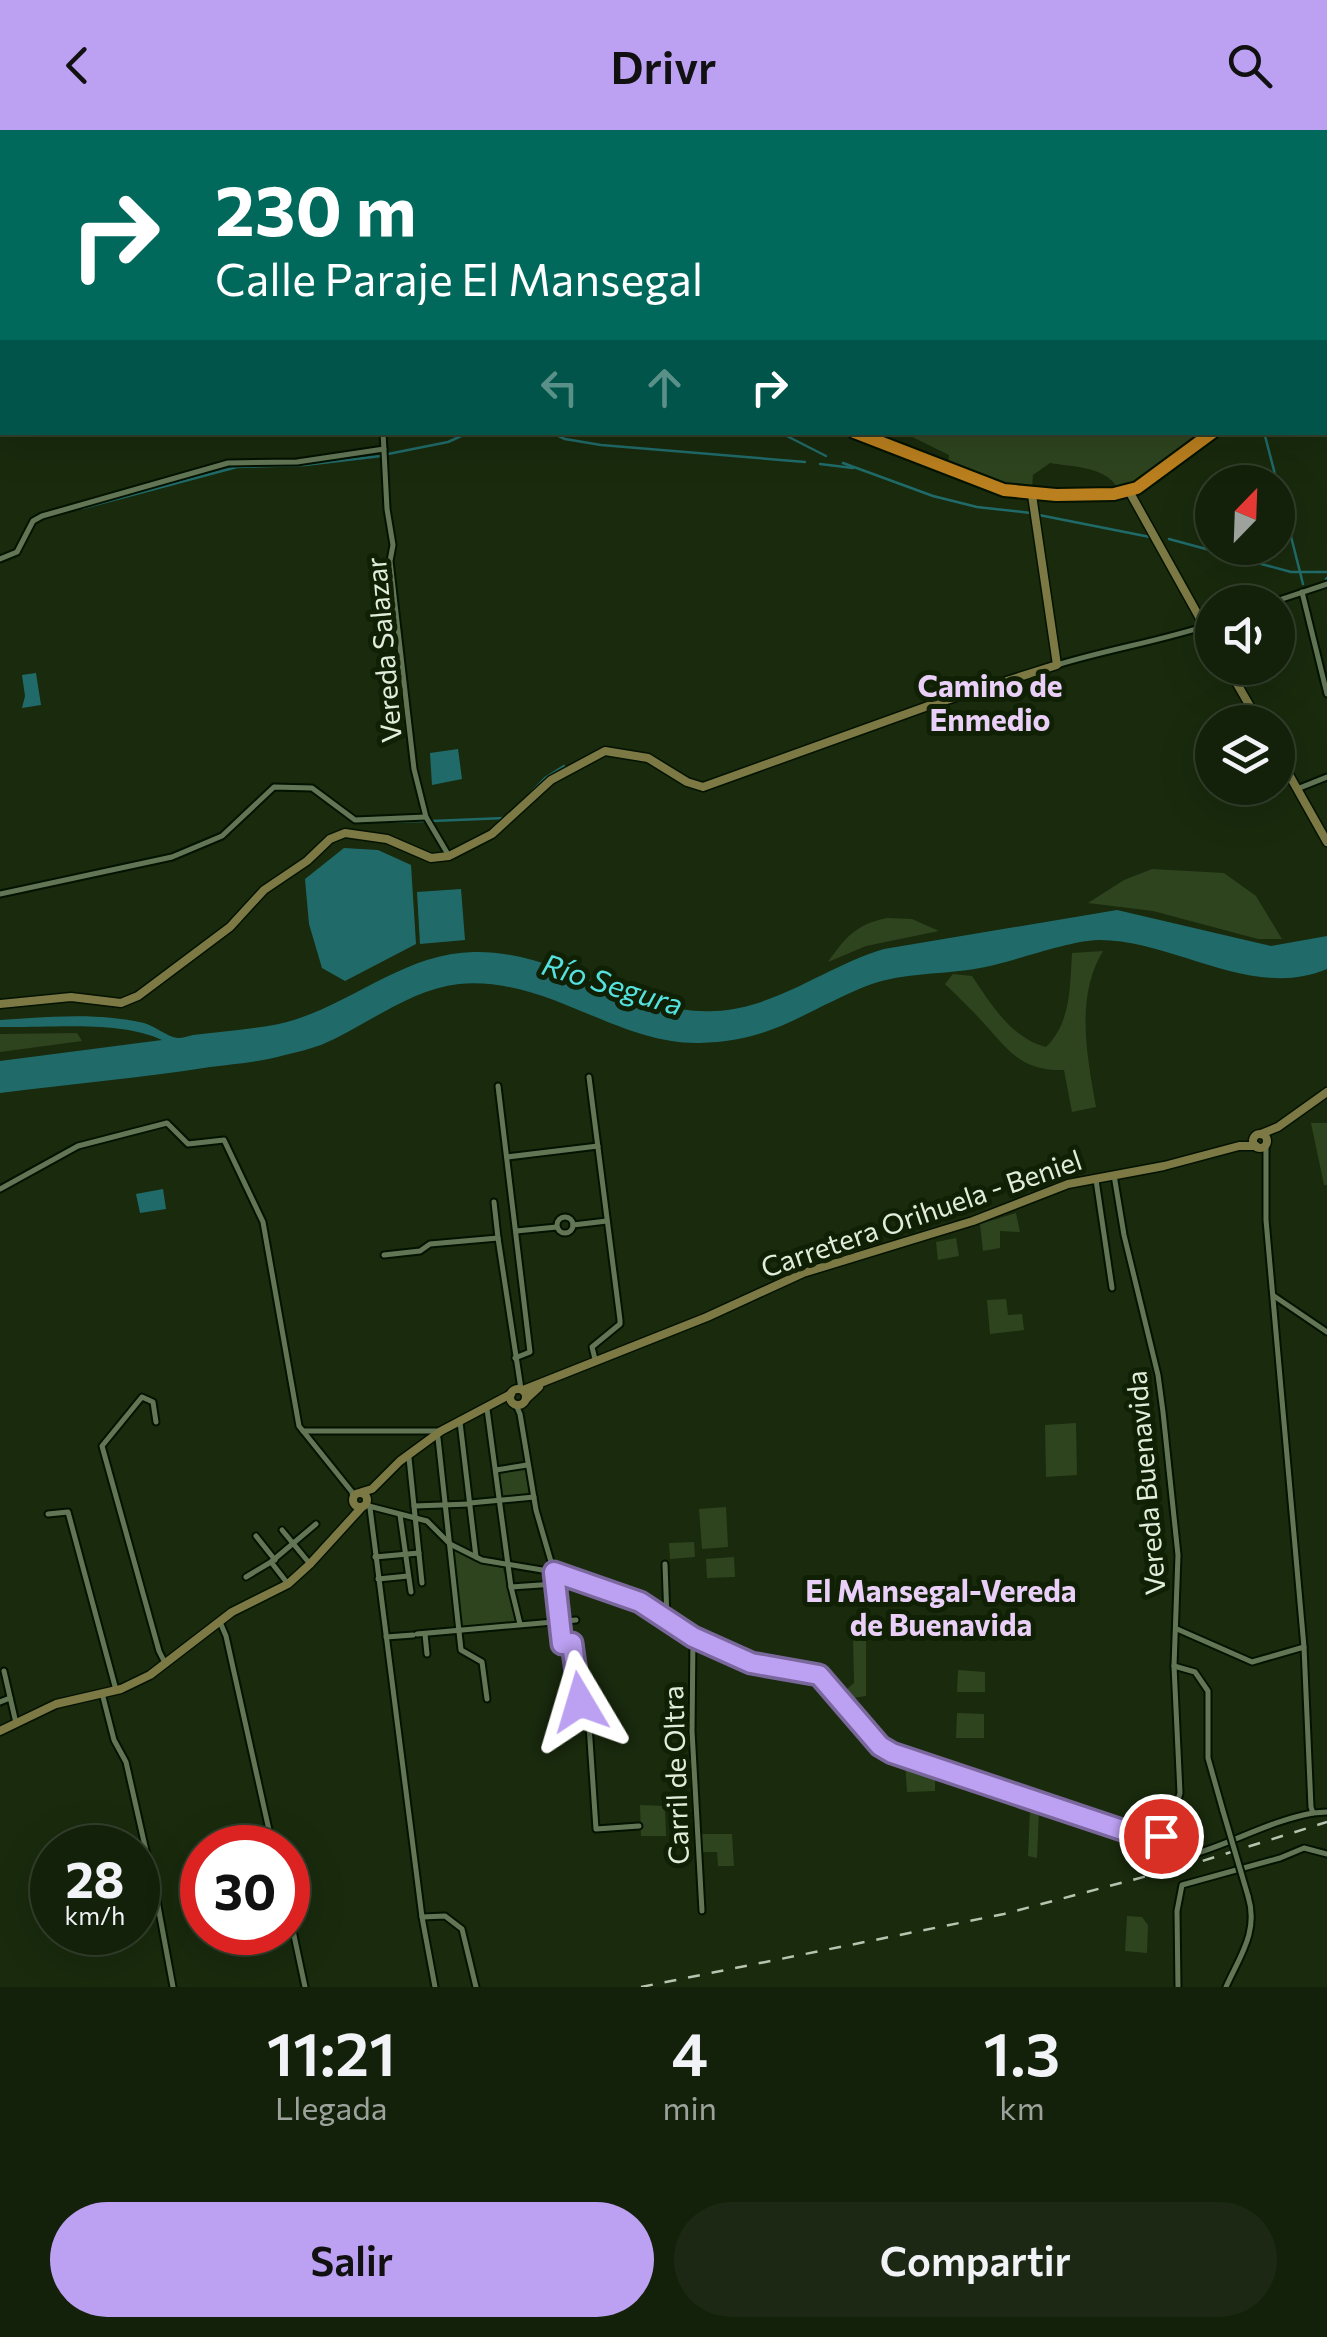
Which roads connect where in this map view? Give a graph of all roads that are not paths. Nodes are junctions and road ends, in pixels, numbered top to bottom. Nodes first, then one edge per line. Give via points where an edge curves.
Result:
1 (383, 435) edge
2 (862, 435) edge
3 (1209, 435) edge
4 (384, 449) junction
5 (1146, 483) junction
6 (1129, 491) junction
7 (1114, 494) junction
8 (1032, 495) junction
9 (1139, 509) junction
10 (0, 559) edge
11 (1327, 584) edge
12 (1302, 592) junction
13 (1295, 594) edge
14 (1195, 603) edge
15 (1195, 629) edge
16 (1057, 664) junction
17 (1327, 694) edge
18 (1327, 778) edge
19 (1295, 785) edge
20 (1297, 789) junction
21 (426, 817) junction
22 (1327, 842) edge
23 (449, 856) junction
24 (0, 894) edge
25 (0, 1004) edge
26 (590, 1077) dead end
27 (498, 1086) dead end
28 (1326, 1093) edge
29 (1327, 1105) edge
30 (1261, 1142) junction
31 (598, 1146) junction
32 (507, 1157) junction
33 (1114, 1174) junction
34 (1095, 1177) junction
35 (0, 1189) edge
36 (494, 1202) dead end
37 (607, 1221) junction
38 (574, 1224) junction
39 (557, 1227) junction
40 (516, 1232) junction
41 (498, 1238) junction
42 (384, 1256) dead end
43 (1112, 1288) dead end
44 (1274, 1296) junction
45 (681, 1327) junction
46 (1327, 1332) edge
47 (515, 1358) junction
48 (595, 1359) junction
49 (519, 1399) junction
50 (487, 1410) junction
51 (156, 1422) dead end
52 (460, 1422) junction
53 (303, 1431) junction
54 (434, 1434) junction
55 (409, 1458) junction
56 (528, 1465) junction
57 (496, 1470) junction
58 (534, 1497) junction
59 (500, 1499) junction
60 (363, 1502) junction
61 (470, 1503) junction
62 (446, 1504) junction
63 (413, 1506) junction
64 (48, 1514) dead end
65 (400, 1515) junction
66 (414, 1519) junction
67 (316, 1524) dead end
68 (282, 1530) dead end
69 (256, 1536) dead end
70 (293, 1544) junction
71 (450, 1544) junction
72 (419, 1553) junction
73 (406, 1554) junction
74 (375, 1557) junction
75 (476, 1557) junction
76 (273, 1561) junction
77 (310, 1564) junction
78 (665, 1564) dead end
79 (508, 1566) junction
80 (554, 1572) junction
81 (408, 1576) junction
82 (246, 1577) dead end
83 (378, 1579) junction
84 (422, 1583) dead end
85 (288, 1584) junction
86 (556, 1584) junction
87 (511, 1587) junction
88 (411, 1592) dead end
89 (666, 1619) junction
90 (558, 1620) junction
91 (576, 1620) dead end
92 (220, 1622) junction
93 (520, 1624) junction
94 (1177, 1629) junction
95 (458, 1631) junction
96 (418, 1634) junction
97 (693, 1637) junction
98 (386, 1638) junction
99 (1304, 1647) junction
100 (427, 1654) dead end
101 (166, 1664) junction
102 (1174, 1666) junction
103 (4, 1670) dead end
104 (116, 1690) junction
105 (102, 1693) junction
106 (10, 1698) junction
107 (487, 1699) dead end
108 (0, 1702) edge
109 (16, 1722) junction
110 (0, 1731) edge
111 (1178, 1804) junction
112 (1313, 1812) junction
113 (1327, 1812) edge
114 (268, 1825) edge
115 (639, 1826) dead end
116 (1327, 1854) edge
117 (702, 1912) dead end
118 (422, 1917) junction
119 (298, 1955) edge
120 (173, 1987) edge
121 (305, 1987) edge
122 (435, 1987) edge
123 (476, 1987) edge
124 (1178, 1987) edge
125 (1226, 1987) edge

1 - 4 street, Vereda Salazar
2 - 8 highway
3 - 5 highway
4 - 10 street via 228,464 58,511 33,520 17,552
4 - 21 street, Vereda Salazar via 390,561 414,769
5 - 6 highway
5 - 9 main road
6 - 7 highway
6 - 9 main road
7 - 8 highway
7 - 9 main road
8 - 16 main road
9 - 14 main road
11 - 12 street
12 - 13 street
12 - 17 street
15 - 16 street
16 - 23 main road via 703,787 648,758 605,752 551,780 492,834
18 - 20 street
19 - 20 main road
20 - 22 main road
21 - 23 street, Vereda Salazar
21 - 24 street via 355,820 312,788 274,787 222,836 172,857
23 - 25 main road via 431,858 387,839 345,833 264,890 230,926 138,996 121,1003 71,997
26 - 31 street
27 - 32 street
28 - 29 street
28 - 30 main road, Carretera Orihuela - Beniel
30 - 33 main road, Carretera Orihuela - Beniel
30 - 44 street
31 - 32 street
31 - 37 street
32 - 40 street
33 - 34 main road, Carretera Orihuela - Beniel
33 - 94 street, Vereda Buenavida via 1164,1412 1178,1555
34 - 43 street
34 - 45 main road, Carretera Orihuela - Beniel via 803,1273
35 - 53 street via 78,1146 167,1123 188,1144 224,1140 263,1222
36 - 41 street
37 - 38 street
37 - 48 street via 620,1324 592,1347
38 - 39 street via 564,1217
38 - 39 street via 565,1234
39 - 40 street
40 - 47 street via 530,1352
41 - 42 street
41 - 47 street
44 - 46 street
44 - 99 street
45 - 48 main road, Carretera Orihuela - Beniel
45 - 49 main road, Carretera Orihuela - Beniel
47 - 49 street
48 - 49 main road, Carretera Orihuela - Beniel
49 - 50 main road, Carretera Orihuela - Beniel
49 - 54 main road, Carretera Orihuela - Beniel
49 - 56 street
50 - 52 main road, Carretera Orihuela - Beniel
50 - 57 street
51 - 101 street via 152,1402 142,1397 102,1446
52 - 54 main road, Carretera Orihuela - Beniel
52 - 61 street
53 - 54 street
53 - 60 street
54 - 55 main road, Carretera Orihuela - Beniel
54 - 60 main road, Carretera Orihuela - Beniel
54 - 62 street
55 - 60 main road, Carretera Orihuela - Beniel
55 - 63 street
56 - 57 street
56 - 58 street
57 - 59 street
58 - 59 street
58 - 80 street
59 - 61 street
59 - 79 street
60 - 65 street
60 - 74 street
60 - 77 main road, Carretera Orihuela - Beniel
61 - 62 street
61 - 75 street
62 - 63 street
62 - 71 street
63 - 66 street
64 - 104 street via 68,1512
65 - 66 street
65 - 73 street
66 - 71 street via 430,1523
66 - 72 street
67 - 70 street
68 - 70 street
69 - 76 street
70 - 76 street
70 - 77 street
71 - 75 street
71 - 95 street
72 - 73 street
72 - 84 street
73 - 74 street
73 - 81 street
74 - 83 street
75 - 79 street
76 - 82 street
76 - 85 street
77 - 85 main road, Carretera Orihuela - Beniel
78 - 89 street
79 - 80 street
79 - 87 street
80 - 86 street
80 - 89 street
81 - 83 street
81 - 88 street
83 - 98 street
85 - 92 main road, Carretera Orihuela - Beniel
86 - 87 street
86 - 90 street
87 - 93 street
89 - 97 street
90 - 91 street
90 - 93 street
90 - 115 street via 562,1644 574,1648 582,1725 590,1726 596,1830
92 - 101 main road, Carretera Orihuela - Beniel
92 - 114 street
93 - 95 street
94 - 99 street via 1252,1662
94 - 102 street, Vereda Buenavida
95 - 96 street
95 - 107 street via 460,1650 482,1662
96 - 98 street
96 - 100 street
97 - 111 street via 751,1663 819,1675 892,1753 1143,1837 1166,1832
97 - 117 street, Carril de Oltra
98 - 118 street
99 - 112 street
101 - 104 main road, Carretera Orihuela - Beniel
102 - 111 street, Vereda Buenavida
102 - 125 street, bridge via 1196,1672 1208,1691 1208,1758 1252,1908 1250,1937
103 - 106 street
104 - 105 main road, Carretera Orihuela - Beniel
105 - 109 main road, Carretera Orihuela - Beniel
105 - 120 street via 126,1762
106 - 108 street
106 - 109 street
109 - 110 main road, Carretera Orihuela - Beniel
111 - 112 street via 1188,1856
112 - 113 street
116 - 124 street via 1304,1848 1180,1886
118 - 122 street
118 - 123 street via 444,1916 462,1929
119 - 121 street

